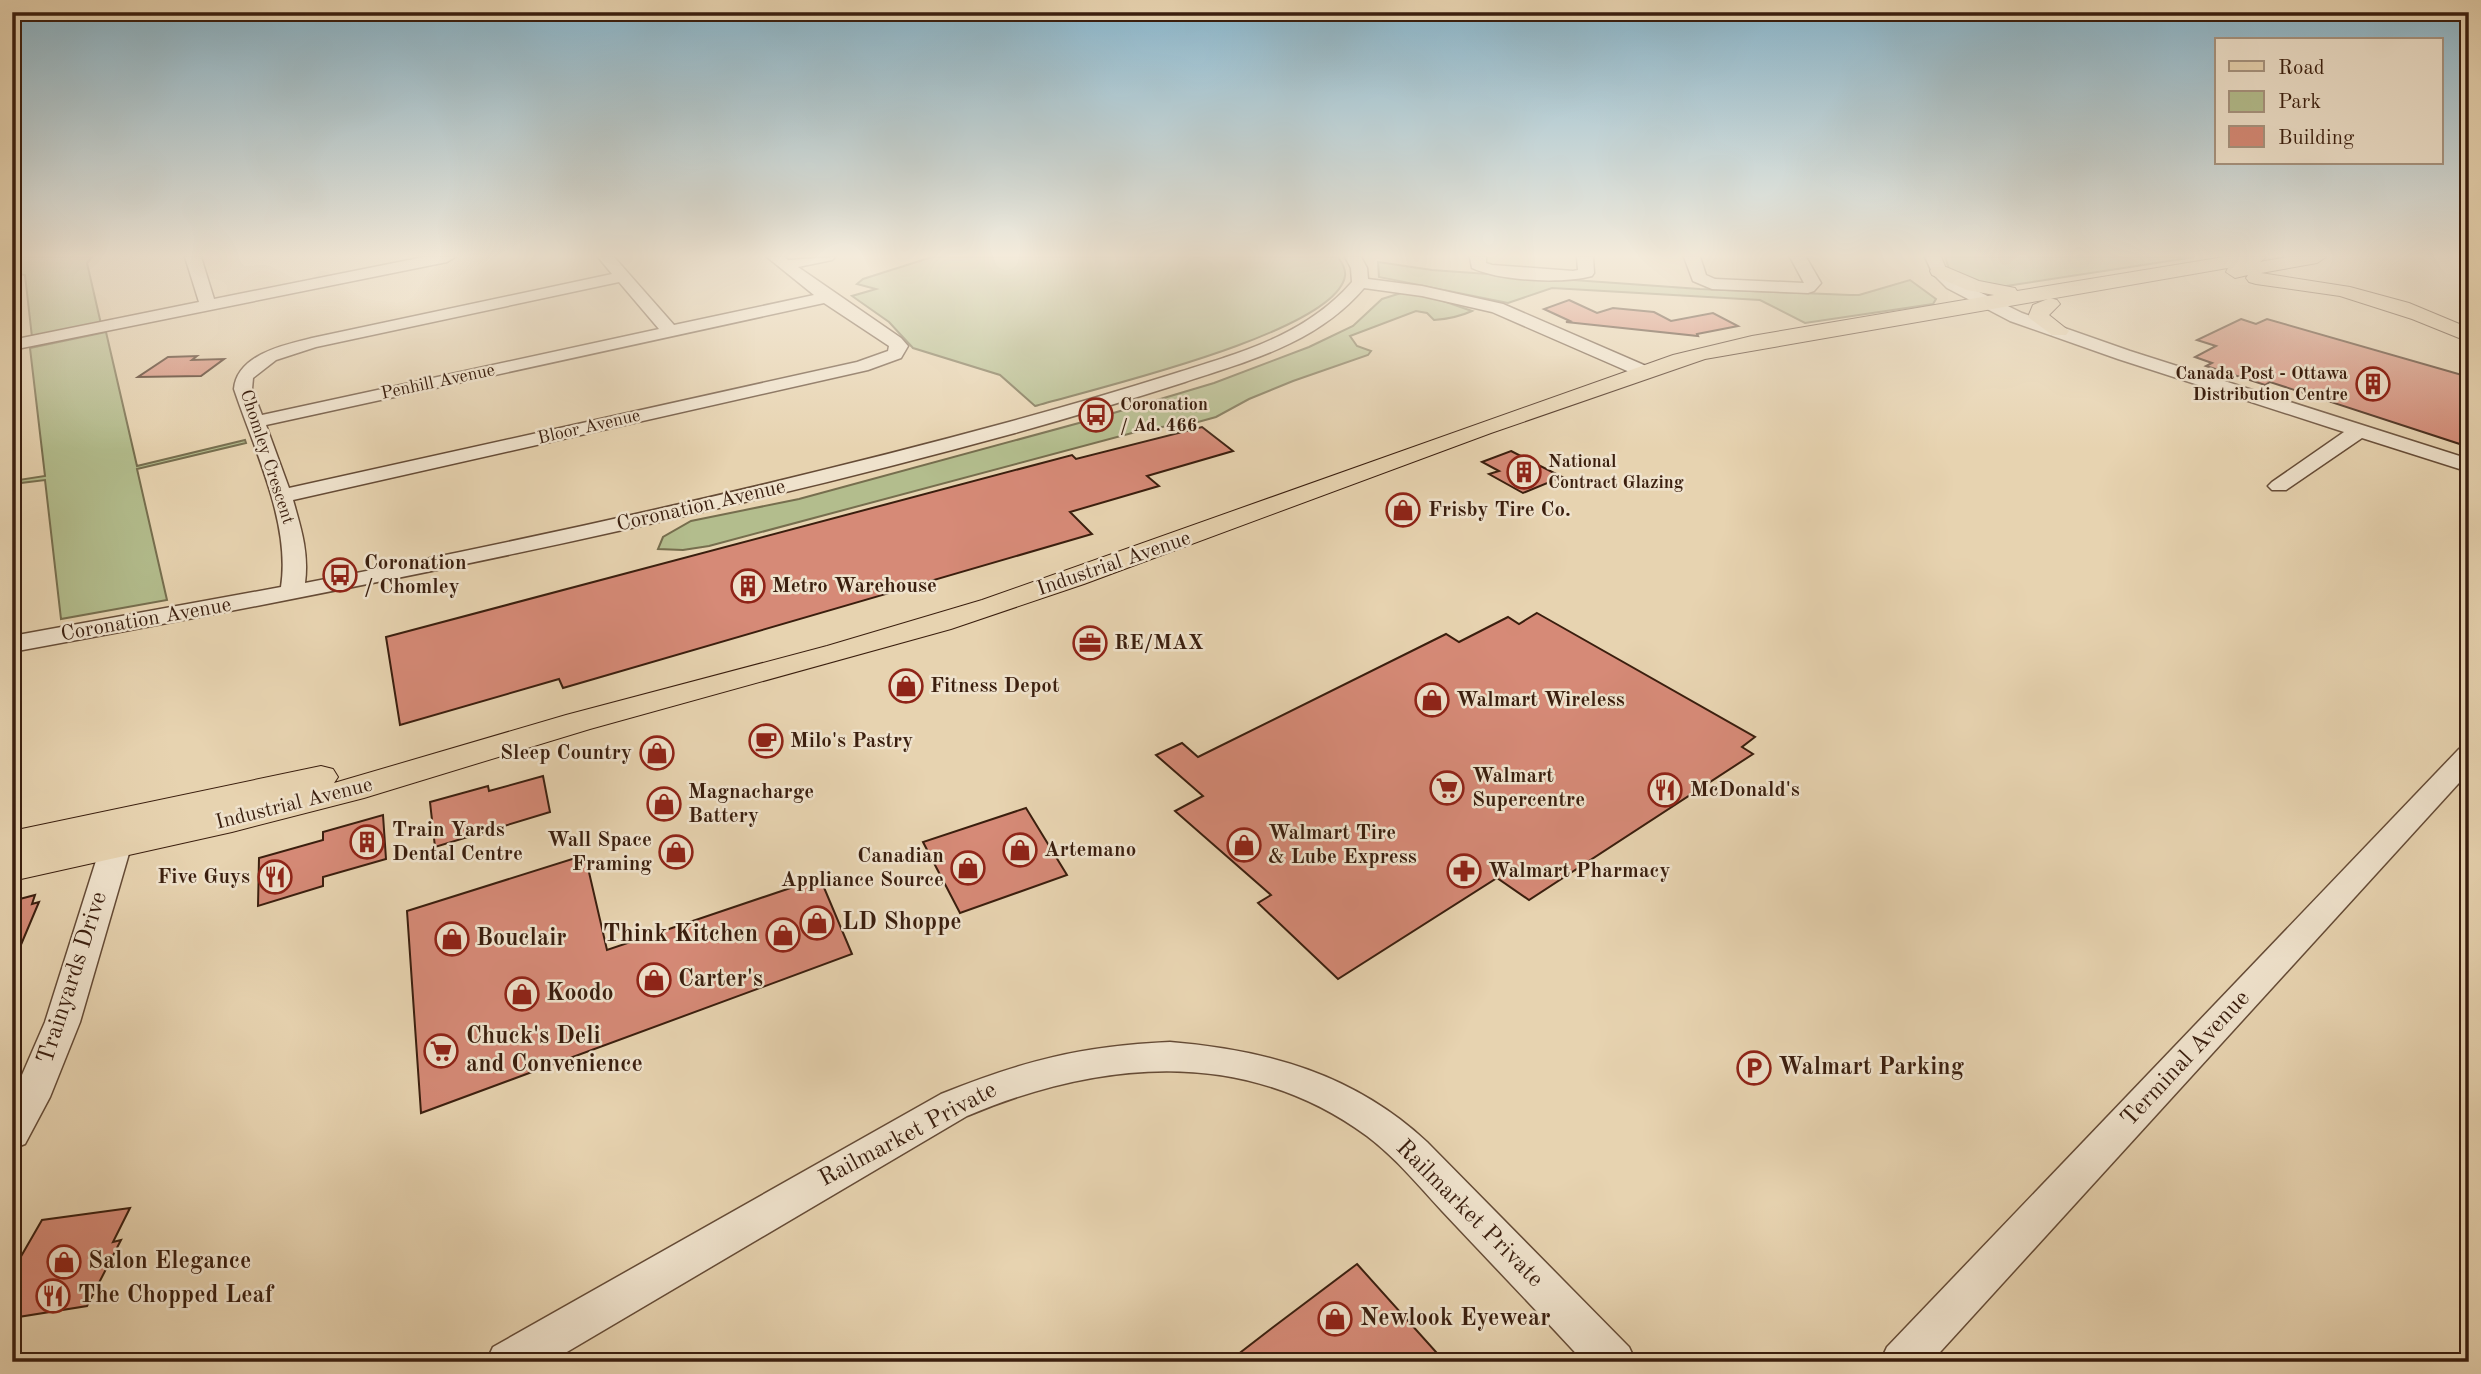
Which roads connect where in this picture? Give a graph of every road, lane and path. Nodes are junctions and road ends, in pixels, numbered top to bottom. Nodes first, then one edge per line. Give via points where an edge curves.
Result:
1 (129, 321) edge
2 (416, 321) edge
3 (661, 321) edge
4 (716, 321) edge
5 (863, 321) edge
6 (1318, 321) edge
7 (1527, 321) edge
8 (1918, 321) edge
9 (2018, 321) edge
10 (2027, 321) edge
11 (2044, 321) edge
12 (2435, 321) edge
13 (670, 331) junction
14 (2059, 331) junction
15 (2469, 336) edge
16 (12, 345) edge
17 (2124, 355) junction
18 (1647, 373) junction
19 (255, 422) junction
20 (2358, 431) junction
21 (2469, 466) edge
22 (2279, 486) dead end
23 (281, 496) junction
24 (292, 594) junction
25 (12, 644) edge
26 (2469, 755) edge
27 (120, 833) junction
28 (12, 844) edge
29 (12, 868) edge
30 (12, 1133) edge
31 (508, 1362) edge
32 (1614, 1362) edge
33 (1902, 1362) edge

1 - 16 street
2 - 19 street, Chomley Crescent via 287,349 256,364 244,376 243,389
3 - 13 street
4 - 13 street, Penhill Avenue
5 - 23 street, Bloor Avenue via 899,346 895,354 862,366
6 - 24 street, Coronation Avenue via 1279,343 1211,368 1079,409 808,482
7 - 18 street
8 - 18 main road, Industrial Avenue via 1678,371
9 - 17 street via 2080,346
10 - 14 street
11 - 14 main road
12 - 15 main road
13 - 19 street, Penhill Avenue
14 - 17 street
17 - 20 street
18 - 27 main road, Industrial Avenue via 987,608 370,785
19 - 23 street, Chomley Crescent
20 - 21 street
20 - 22 street
23 - 24 street, Chomley Crescent via 294,543
24 - 25 street, Coronation Avenue
26 - 33 street, Terminal Avenue
27 - 28 main road, Industrial Avenue
27 - 29 main road, Industrial Avenue
27 - 30 street, Trainyards Drive via 58,1032
31 - 32 street, Railmarket Private via 981,1092 1041,1071 1149,1056 1249,1064 1350,1105 1404,1146

